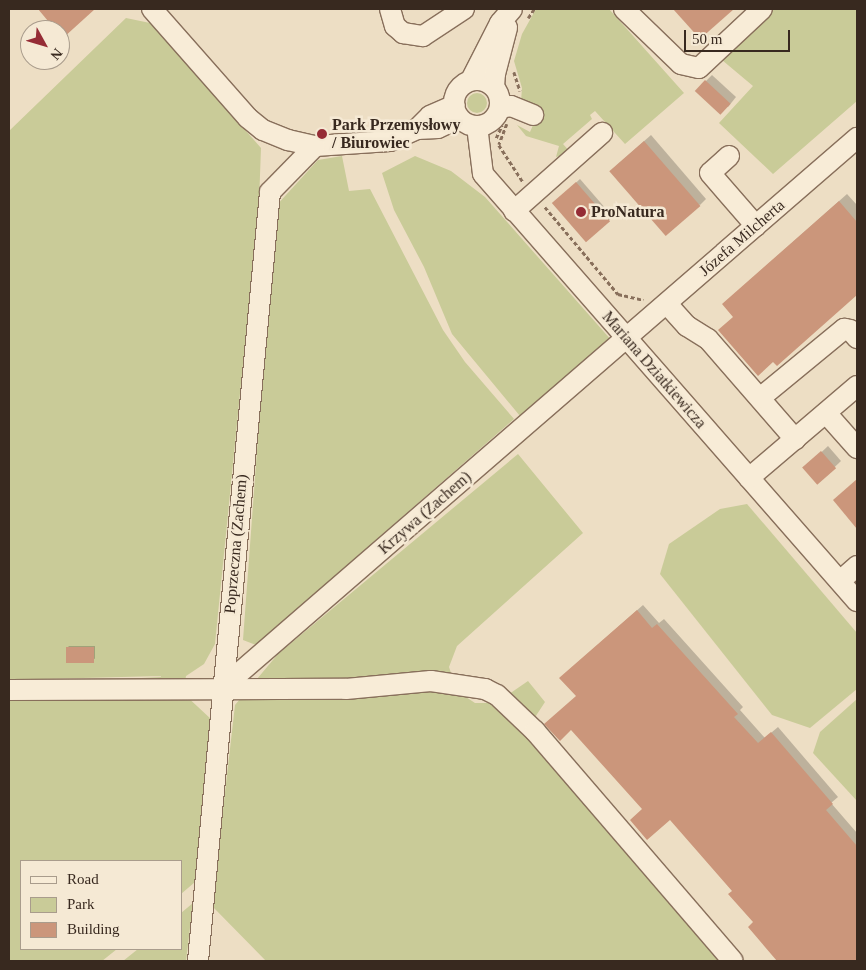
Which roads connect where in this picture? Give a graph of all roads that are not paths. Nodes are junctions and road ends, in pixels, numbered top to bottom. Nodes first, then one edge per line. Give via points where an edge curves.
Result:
1 (152, 9) edge
2 (390, 9) edge
3 (464, 9) edge
4 (512, 9) edge
5 (624, 9) edge
6 (762, 9) edge
7 (471, 80) junction
8 (494, 87) junction
9 (500, 108) junction
10 (457, 111) junction
11 (533, 115) dead end
12 (477, 126) junction
13 (602, 133) dead end
14 (857, 138) edge
15 (315, 146) junction
16 (729, 156) dead end
17 (514, 211) junction
18 (756, 226) junction
19 (666, 304) junction
20 (626, 338) junction
21 (857, 338) edge
22 (857, 386) edge
23 (760, 398) junction
24 (826, 413) junction
25 (795, 439) junction
26 (857, 448) edge
27 (749, 478) junction
28 (857, 566) edge
29 (840, 581) junction
30 (857, 601) edge
31 (223, 687) junction
32 (9, 690) edge
33 (198, 961) edge
34 (732, 961) edge

1 - 15 street via 248,118 273,134
2 - 3 street via 395,26 403,33 423,36
4 - 7 street via 500,23
4 - 8 street
5 - 6 street via 681,64 699,68
7 - 8 street via 486,81
7 - 10 street via 459,89
8 - 9 street via 500,98
9 - 11 street via 511,106
9 - 12 street via 492,121
10 - 12 street
10 - 15 street via 438,128 417,129 390,141
12 - 17 street, Mariana Dziatkiewicza via 483,174
13 - 17 street
14 - 18 street, Józefa Milcherta
15 - 31 street, Poprzeczna (Zachem) via 270,192
16 - 18 street via 710,173
17 - 20 street, Mariana Dziatkiewicza
18 - 19 street, Józefa Milcherta
19 - 20 street, Józefa Milcherta
19 - 23 street via 687,326 708,339
20 - 27 street, Mariana Dziatkiewicza
20 - 31 street, Krzywa (Zachem)
21 - 23 street via 850,330 844,330
22 - 24 street
23 - 25 street
24 - 25 street
24 - 26 street
25 - 27 street
27 - 29 street, Mariana Dziatkiewicza
28 - 29 street
29 - 30 street, Mariana Dziatkiewicza
31 - 32 street
31 - 33 street, Poprzeczna (Zachem)
31 - 34 street via 346,689 431,681 466,685 497,695 535,731

